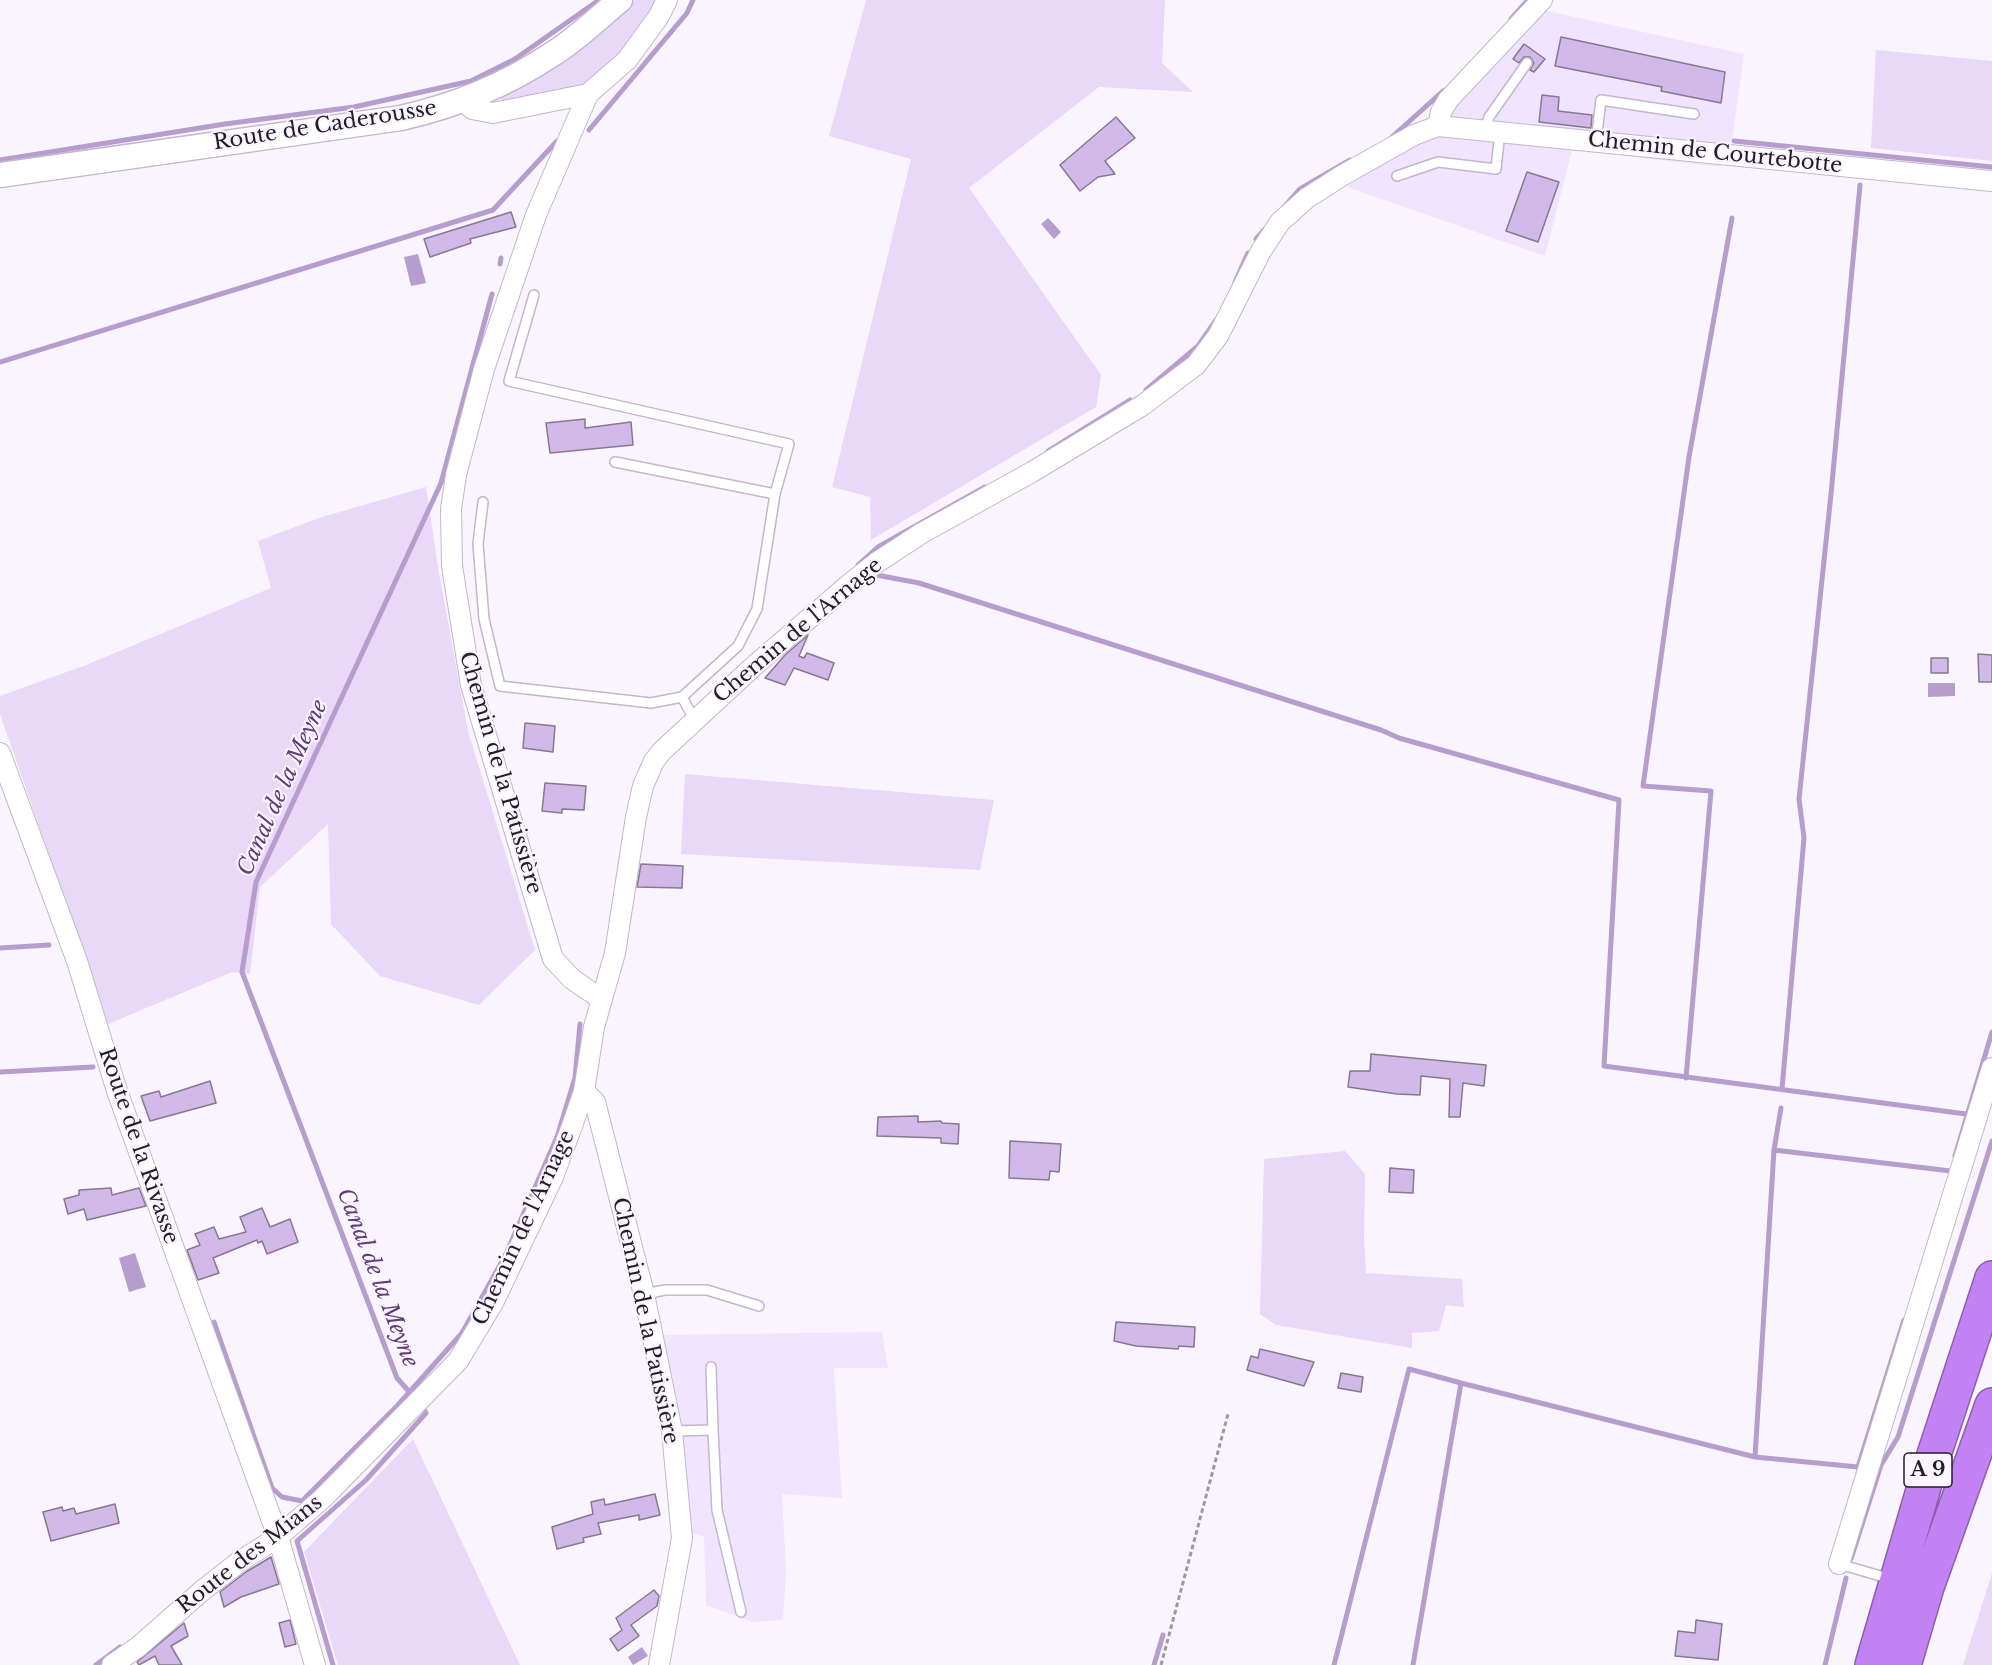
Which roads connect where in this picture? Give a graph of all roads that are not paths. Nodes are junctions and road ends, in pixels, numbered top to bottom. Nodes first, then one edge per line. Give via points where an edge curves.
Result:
1 (620, 0) edge
2 (667, 0) edge
3 (1542, 0) edge
4 (1527, 63) dead end
5 (588, 94) junction
6 (463, 100) junction
7 (1694, 114) dead end
8 (1438, 126) junction
9 (1493, 130) junction
10 (1596, 142) junction
11 (0, 175) edge
12 (1397, 176) dead end
13 (1992, 181) edge
14 (534, 295) dead end
15 (615, 462) dead end
16 (775, 494) junction
17 (483, 501) dead end
18 (682, 697) junction
19 (694, 719) junction
20 (0, 753) edge
21 (601, 999) junction
22 (1992, 1068) edge
23 (584, 1091) junction
24 (1992, 1278) edge
25 (644, 1294) junction
26 (759, 1306) dead end
27 (458, 1361) joint
28 (711, 1367) dead end
29 (1992, 1406) edge
30 (713, 1430) junction
31 (672, 1431) junction
32 (278, 1537) junction
33 (1839, 1564) joint
34 (1896, 1581) junction
35 (741, 1612) dead end
36 (112, 1665) edge
37 (315, 1665) edge
38 (659, 1665) edge
39 (1872, 1665) edge
40 (1904, 1665) edge

1 - 6 street, Route de Caderousse via 552,55
2 - 5 street, Chemin de la Patissière via 627,60
3 - 8 street via 1448,100
4 - 9 lane via 1489,117
5 - 6 street via 493,113 472,109
5 - 21 street, Chemin de la Patissière via 536,215 484,369 456,475 451,510 452,566 471,685 553,959 572,980
6 - 11 street, Route de Caderousse via 401,118
7 - 10 lane via 1601,100
8 - 9 street, Chemin de Courtebotte
8 - 19 street, Chemin de l'Arnage via 1414,135 1343,175 1307,198 1280,222 1218,336 1196,365 1143,405 876,563
9 - 10 street, Chemin de Courtebotte
9 - 12 lane via 1496,169 1438,162
10 - 13 street, Chemin de Courtebotte
14 - 16 lane via 509,381 789,444
15 - 16 lane
16 - 18 lane via 757,609 738,646
17 - 18 lane via 478,544 484,619 500,686 651,703
18 - 19 lane
19 - 21 street, Chemin de l'Arnage via 654,761 643,786 615,952
20 - 32 street, Route de la Rivasse via 77,961 117,1091
21 - 23 street, Chemin de l'Arnage
22 - 33 street
23 - 25 street, Chemin de la Patissière via 595,1102
23 - 27 street, Chemin de l'Arnage via 553,1177 494,1300
24 - 34 highway, A 9
25 - 26 lane via 707,1290
25 - 31 street, Chemin de la Patissière
27 - 32 street, Route des Mians
28 - 30 lane
29 - 40 highway, A 9 via 1927,1587
30 - 31 lane
30 - 35 lane via 717,1510
31 - 38 street, Chemin de la Patissière via 682,1538
32 - 36 street, Route des Mians via 239,1562
32 - 37 street, Route de la Rivasse
33 - 34 lane
34 - 39 highway, A 9

